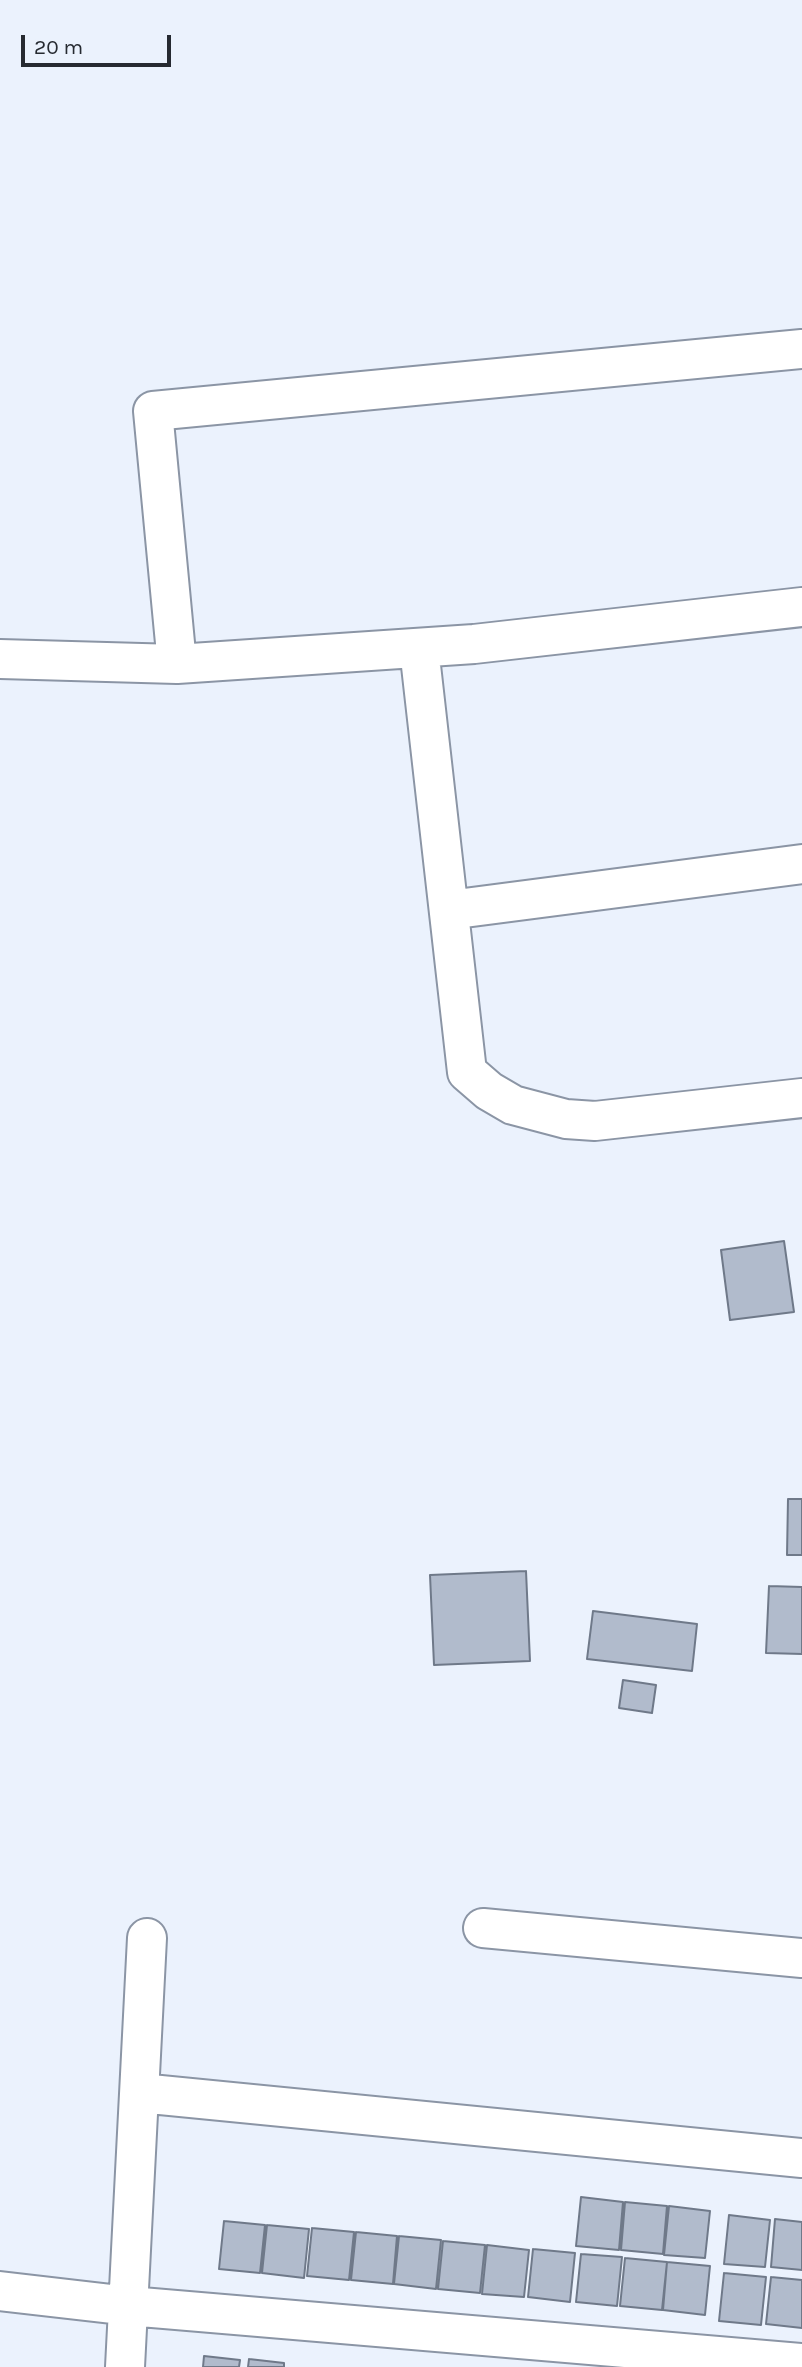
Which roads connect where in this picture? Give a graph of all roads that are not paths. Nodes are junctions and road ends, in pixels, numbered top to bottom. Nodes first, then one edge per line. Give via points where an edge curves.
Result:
1 (802, 349) edge
2 (802, 607) edge
3 (419, 648) junction
4 (0, 659) edge
5 (177, 664) junction
6 (802, 864) edge
7 (449, 910) junction
8 (802, 1098) edge
9 (483, 1928) dead end
10 (147, 1938) dead end
11 (802, 1958) edge
12 (140, 2093) junction
13 (802, 2158) edge
14 (0, 2291) edge
15 (129, 2306) junction
16 (802, 2363) edge
17 (125, 2367) edge

1 - 5 street via 153,411
2 - 3 street
3 - 5 street
3 - 7 street
4 - 5 street
6 - 7 street
7 - 8 street via 467,1072 513,1105 566,1119 595,1121
9 - 11 street
10 - 12 street
12 - 13 street
12 - 15 street
14 - 15 street
15 - 16 street
15 - 17 street

